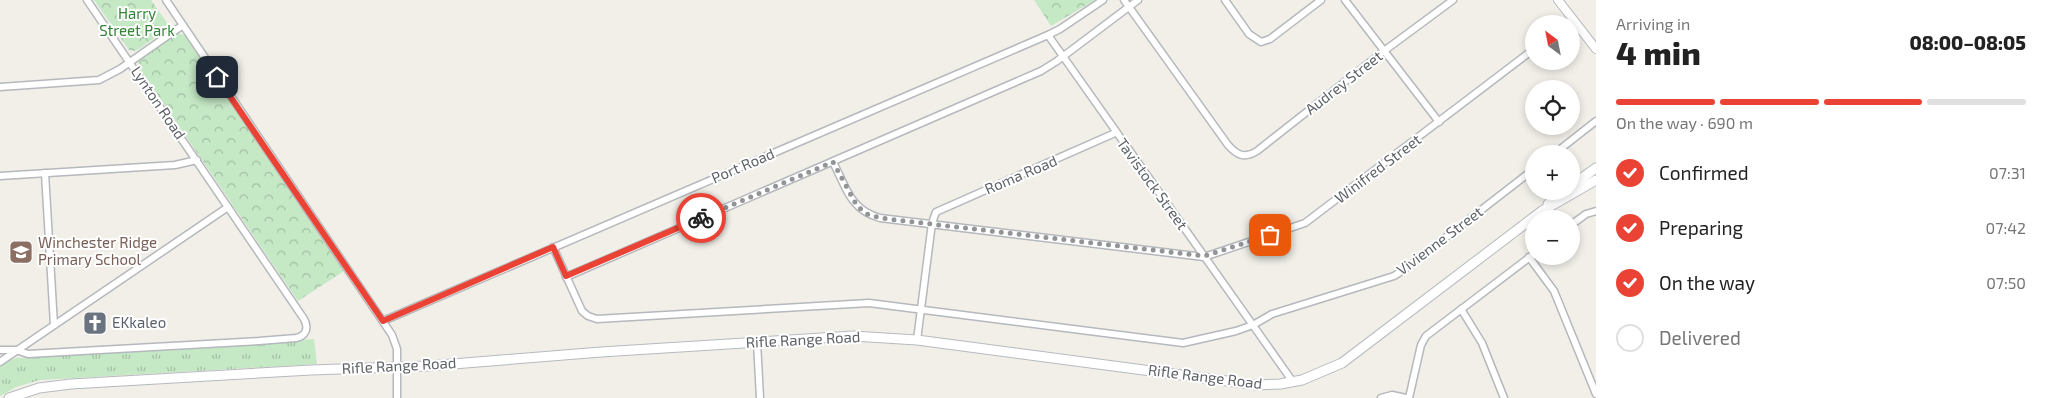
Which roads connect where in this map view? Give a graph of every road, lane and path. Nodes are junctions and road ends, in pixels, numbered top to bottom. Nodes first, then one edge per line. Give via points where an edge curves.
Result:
1 (87, 0) edge
2 (166, 0) edge
3 (1103, 0) edge
4 (1124, 0) edge
5 (1138, 0) edge
6 (1225, 0) edge
7 (1321, 0) edge
8 (1345, 0) edge
9 (1453, 0) edge
10 (1558, 0) edge
11 (1129, 7) junction
12 (1566, 15) edge
13 (183, 25) junction
14 (1580, 32) edge
15 (1048, 35) junction
16 (1596, 49) edge
17 (1384, 52) junction
18 (1525, 56) edge
19 (1062, 57) junction
20 (130, 62) junction
21 (0, 87) edge
22 (1439, 122) junction
23 (1596, 122) edge
24 (1116, 133) junction
25 (1566, 145) edge
26 (197, 160) junction
27 (833, 162) junction
28 (1596, 168) edge
29 (45, 173) junction
30 (0, 176) edge
31 (1525, 177) edge
32 (1580, 180) edge
33 (1596, 180) edge
34 (1553, 200) edge
35 (228, 207) junction
36 (1543, 210) edge
37 (1544, 210) edge
38 (1596, 211) edge
39 (1580, 219) edge
40 (932, 223) junction
41 (1525, 224) edge
42 (553, 247) junction
43 (1204, 256) junction
44 (1525, 261) edge
45 (1538, 265) edge
46 (566, 276) junction
47 (1461, 309) junction
48 (922, 310) junction
49 (383, 321) junction
50 (54, 325) junction
51 (1253, 325) junction
52 (917, 340) junction
53 (757, 342) junction
54 (0, 350) edge
55 (16, 350) junction
56 (0, 362) edge
57 (396, 367) junction
58 (1293, 382) junction
59 (1596, 394) edge
60 (9, 398) edge
61 (397, 398) edge
62 (760, 398) edge
63 (1381, 398) edge
64 (1407, 398) edge
65 (1504, 398) edge

1 - 20 street, Lynton Road
2 - 13 street
3 - 15 street, Port Road
4 - 11 street
5 - 11 street
6 - 7 street via 1253,38 1261,42
8 - 17 street
9 - 17 street, Audrey Street
10 - 12 street
11 - 17 street, Audrey Street via 1234,151 1245,156 1257,152
11 - 19 street
13 - 20 street
13 - 49 street
14 - 16 street
15 - 19 street, Tavistock Street
15 - 42 street, Port Road
17 - 22 street
18 - 22 street, Winifred Street
19 - 24 street, Tavistock Street
19 - 27 street via 1041,71
20 - 21 street via 94,81
20 - 26 street, Lynton Road
22 - 43 street, Winifred Street via 1305,223
23 - 25 street
24 - 40 street, Roma Road via 936,212
24 - 43 street, Tavistock Street
26 - 29 street via 175,165
26 - 35 street, Lynton Road
27 - 40 street via 863,212 880,218
27 - 46 street
28 - 32 main road
29 - 30 street
29 - 50 street
31 - 51 street, Vivienne Street via 1399,273 1272,314
33 - 37 main road, Rifle Range Road
34 - 36 main road, Rifle Range Road
35 - 50 street
35 - 55 street, Lynton Road via 304,319 307,326 302,337 28,354
38 - 39 street
40 - 43 street
40 - 48 street
41 - 58 main road, Rifle Range Road via 1353,356 1326,372
42 - 46 street, Rifle Range Road
42 - 49 street, Port Road
43 - 51 street, Tavistock Street
44 - 47 street
45 - 59 street via 1554,290
46 - 48 street, Rifle Range Road via 582,311 597,318 864,303
47 - 64 street via 1423,340
47 - 65 street via 1482,344
48 - 51 street, Rifle Range Road via 1176,342 1211,337
48 - 52 street
49 - 57 street via 397,347
50 - 55 street
51 - 58 street, Tavistock Street
52 - 53 main road, Rifle Range Road via 853,336
52 - 58 main road, Rifle Range Road via 1228,382 1268,385
53 - 57 main road, Rifle Range Road
53 - 62 street
54 - 55 street
55 - 56 street
57 - 60 main road, Rifle Range Road via 58,385 27,390
57 - 61 street
63 - 64 street

